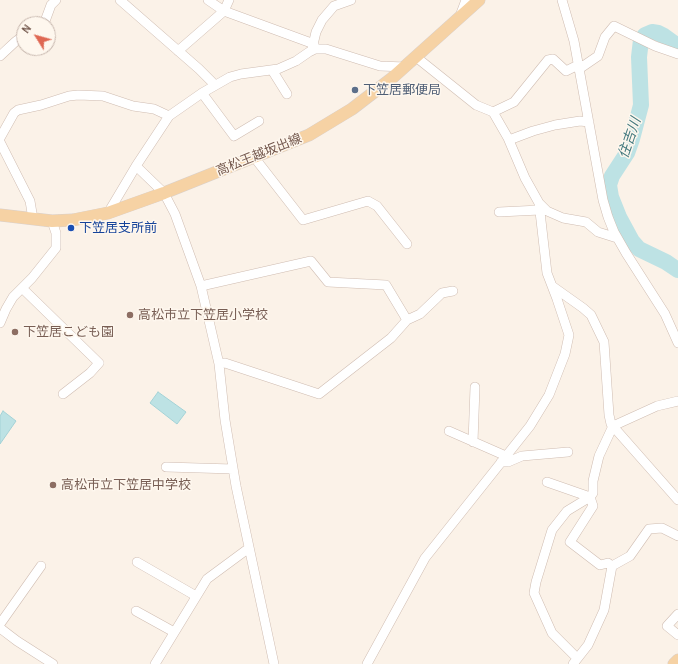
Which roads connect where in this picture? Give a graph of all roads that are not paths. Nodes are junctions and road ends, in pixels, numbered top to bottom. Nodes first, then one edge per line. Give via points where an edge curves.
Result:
1 (56, 0) edge
2 (120, 0) edge
3 (208, 0) edge
4 (229, 0) edge
5 (351, 0) edge
6 (466, 0) edge
7 (479, 0) edge
8 (562, 0) edge
9 (224, 11) junction
10 (47, 16) edge
11 (460, 16) junction
12 (16, 41) edge
13 (313, 47) junction
14 (178, 50) junction
15 (678, 54) edge
16 (0, 56) edge
17 (416, 57) junction
18 (405, 67) junction
19 (579, 67) junction
20 (272, 70) junction
21 (214, 86) junction
22 (202, 93) junction
23 (287, 94) dead end
24 (493, 112) junction
25 (169, 116) junction
26 (259, 121) dead end
27 (589, 122) junction
28 (0, 138) edge
29 (509, 140) junction
30 (0, 142) edge
31 (254, 158) junction
32 (136, 166) junction
33 (164, 193) junction
34 (540, 207) junction
35 (499, 212) dead end
36 (108, 214) junction
37 (0, 215) edge
38 (33, 219) junction
39 (52, 221) junction
40 (617, 238) junction
41 (407, 244) dead end
42 (201, 286) junction
43 (552, 286) junction
44 (22, 288) junction
45 (453, 291) dead end
46 (407, 320) junction
47 (0, 323) edge
48 (678, 343) edge
49 (219, 364) junction
50 (475, 387) dead end
51 (63, 394) dead end
52 (678, 401) edge
53 (613, 426) junction
54 (448, 431) dead end
55 (473, 442) junction
56 (568, 452) dead end
57 (503, 459) junction
58 (166, 467) dead end
59 (233, 468) junction
60 (547, 482) dead end
61 (590, 497) junction
62 (678, 500) edge
63 (678, 536) edge
64 (249, 548) junction
65 (137, 562) dead end
66 (41, 566) dead end
67 (612, 566) junction
68 (196, 596) junction
69 (136, 612) dead end
70 (678, 614) edge
71 (0, 624) edge
72 (0, 628) edge
73 (174, 632) junction
74 (678, 635) edge
75 (678, 660) edge
76 (575, 661) edge
77 (53, 664) edge
78 (154, 664) edge
79 (274, 664) edge
80 (367, 664) edge
81 (674, 664) edge

1 - 10 street
2 - 14 street
3 - 9 street
4 - 9 street
5 - 13 street via 334,6 322,20
6 - 11 street
7 - 11 main road, 高松王越坂出線
8 - 19 street
9 - 13 street
9 - 14 street
11 - 17 main road, 高松王越坂出線
12 - 16 street
13 - 18 street via 380,66
13 - 20 street via 288,65
14 - 21 street
15 - 19 street via 614,26 605,37 598,56
17 - 18 main road, 高松王越坂出線
17 - 24 street via 476,104
18 - 31 main road, 高松王越坂出線 via 352,109 309,135
19 - 24 street via 566,71 553,59 548,60 514,102
19 - 27 street
20 - 21 street via 230,77
20 - 23 street
21 - 22 street
22 - 25 street
22 - 26 street via 234,136
24 - 29 street
25 - 28 street via 154,109 133,106 103,96 68,96 18,110
25 - 32 street
27 - 29 street via 555,125
27 - 40 street via 603,200
29 - 34 street via 524,178
30 - 38 street via 30,201
31 - 33 main road, 高松王越坂出線
31 - 41 street via 303,220 368,201 377,206
32 - 33 street
32 - 36 street
33 - 36 main road, 高松王越坂出線
33 - 42 street via 175,214
34 - 35 street
34 - 40 street via 564,218 586,222 598,232
34 - 43 street via 547,273
36 - 39 main road, 高松王越坂出線
37 - 38 main road, 高松王越坂出線
38 - 39 main road, 高松王越坂出線
39 - 44 street via 56,233 56,248
40 - 48 street via 665,314
42 - 46 street via 312,261 328,282 386,285
42 - 49 street
43 - 53 street via 591,315 604,342 609,415
43 - 57 street via 569,335 565,354 549,395 530,426
44 - 47 street via 9,303
44 - 51 street via 99,363 90,374
45 - 46 street via 442,293 420,314
46 - 49 street via 391,338 319,394
49 - 59 street
50 - 55 street
52 - 53 street via 657,406
53 - 61 street via 599,456 593,493
53 - 62 street
54 - 55 street
55 - 57 street
56 - 57 street via 522,456 508,462
57 - 80 street via 425,558
58 - 59 street
59 - 64 street
60 - 61 street
61 - 67 street via 593,506 570,542 600,565 608,563
61 - 76 street via 567,511 552,530 534,594 552,633
63 - 67 street via 662,528 649,529 630,556
64 - 68 street via 207,579
64 - 79 street
65 - 68 street
66 - 71 street
67 - 76 street via 604,610 588,645
68 - 73 street
69 - 73 street
70 - 74 street via 667,626
72 - 77 street
73 - 78 street
75 - 81 main road

